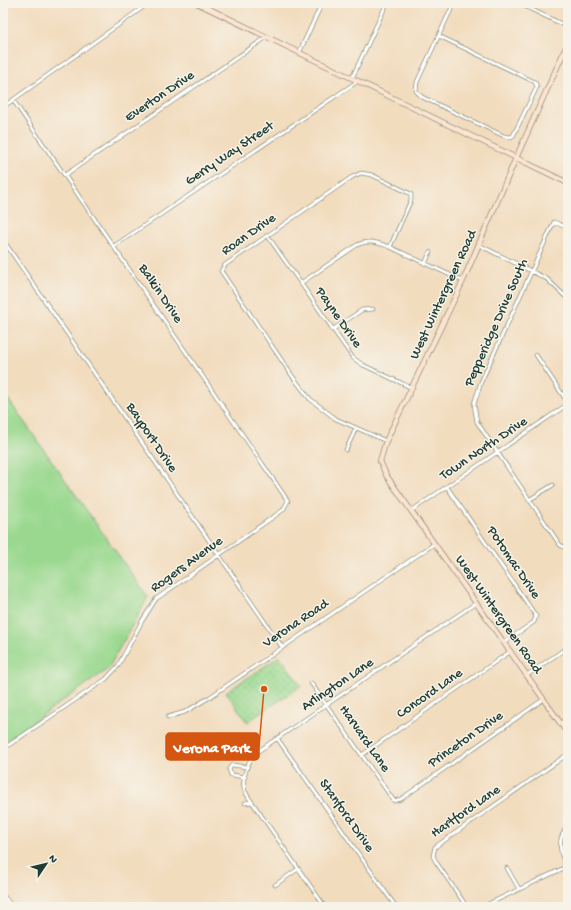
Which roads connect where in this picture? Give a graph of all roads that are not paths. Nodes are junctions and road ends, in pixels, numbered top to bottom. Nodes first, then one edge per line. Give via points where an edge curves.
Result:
1 (149, 3) edge
2 (197, 3) edge
3 (322, 3) edge
4 (387, 3) edge
5 (454, 3) edge
6 (518, 3) edge
7 (568, 27) edge
8 (439, 36) junction
9 (267, 37) junction
10 (568, 43) edge
11 (299, 53) junction
12 (352, 78) junction
13 (358, 81) junction
14 (13, 100) junction
15 (3, 107) edge
16 (516, 158) junction
17 (65, 175) junction
18 (568, 183) edge
19 (568, 228) edge
20 (267, 235) junction
21 (3, 240) edge
22 (479, 245) junction
23 (114, 246) junction
24 (390, 248) junction
25 (430, 252) dead end
26 (425, 264) junction
27 (532, 270) junction
28 (463, 281) junction
29 (301, 283) junction
30 (568, 299) edge
31 (373, 309) dead end
32 (332, 330) junction
33 (536, 356) dead end
34 (412, 388) junction
35 (568, 404) edge
36 (356, 428) junction
37 (386, 441) junction
38 (346, 450) dead end
39 (497, 452) junction
40 (553, 485) dead end
41 (447, 487) junction
42 (529, 500) junction
43 (288, 501) joint
44 (411, 511) junction
45 (434, 544) junction
46 (568, 544) edge
47 (218, 555) junction
48 (476, 603) junction
49 (505, 642) junction
50 (282, 647) junction
51 (568, 647) edge
52 (511, 651) junction
53 (527, 676) junction
54 (311, 683) dead end
55 (544, 699) junction
56 (327, 706) junction
57 (168, 717) dead end
58 (568, 718) edge
59 (560, 724) junction
60 (568, 734) edge
61 (277, 738) junction
62 (3, 749) edge
63 (568, 754) edge
64 (362, 755) junction
65 (247, 767) junction
66 (245, 777) junction
67 (401, 799) joint
68 (252, 802) junction
69 (245, 803) dead end
70 (568, 826) edge
71 (567, 866) edge
72 (507, 868) dead end
73 (298, 869) junction
74 (568, 871) edge
75 (275, 885) dead end
76 (519, 889) junction
77 (3, 895) edge
78 (12, 907) edge
79 (325, 907) edge
80 (396, 907) edge
81 (467, 907) edge
82 (482, 907) edge

1 - 14 street
2 - 9 street
3 - 11 street
4 - 12 street
5 - 8 street
6 - 7 street
8 - 8 street via 417,82 416,91 422,97 510,137 513,136 537,87 532,79
9 - 11 street
9 - 17 street, Everton Drive
10 - 16 street, West Wintergreen Road
11 - 12 street
12 - 13 street
13 - 16 street
13 - 23 street, Gerry Way Street
14 - 15 street
14 - 17 street, Balkin Drive
16 - 18 street
16 - 22 street, West Wintergreen Road
17 - 23 street, Balkin Drive
19 - 27 street, Pepperidge Drive South via 554,222
20 - 24 street, Roan Drive via 361,173 411,194 411,200
20 - 29 street, Payne Drive
20 - 36 street, Roan Drive via 225,265 221,271 310,399 336,419
21 - 47 street, Bayport Drive
22 - 27 street
22 - 28 street, West Wintergreen Road
23 - 43 street, Balkin Drive
24 - 26 street
24 - 29 street via 372,242 362,242
25 - 26 street
26 - 28 street
27 - 30 street
27 - 39 street, Pepperidge Drive South via 474,400 475,418
28 - 34 street, West Wintergreen Road
29 - 32 street, Payne Drive
31 - 32 street via 362,310
32 - 34 street, Payne Drive via 357,362
33 - 35 street
34 - 37 street, West Wintergreen Road
35 - 39 street, Town North Drive
36 - 37 street, Roan Drive
36 - 38 street
37 - 44 street, West Wintergreen Road via 381,456 382,467
39 - 41 street, Town North Drive
39 - 42 street, Pepperidge Drive South
40 - 42 street
41 - 44 street, Town North Drive
41 - 49 street, Potomac Drive via 536,616 534,622
42 - 46 street, Pepperidge Drive South via 560,545 564,547
43 - 47 street, Rogers Avenue via 283,510
44 - 45 street, West Wintergreen Road
45 - 48 street, West Wintergreen Road
45 - 50 street, Verona Road
47 - 50 street, Bayport Drive
47 - 62 street, Rogers Avenue via 156,599 138,626 118,666 106,678
48 - 49 street, West Wintergreen Road
48 - 56 street, Arlington Lane
49 - 52 street, West Wintergreen Road
50 - 57 street, Verona Road via 210,697 185,712
51 - 53 street
52 - 53 street, West Wintergreen Road
52 - 64 street, Concord Lane
53 - 55 street, West Wintergreen Road
54 - 56 street, Harvard Lane
55 - 59 street, West Wintergreen Road
55 - 67 street, Princeton Drive
56 - 61 street, Arlington Lane
56 - 64 street, Harvard Lane
58 - 59 street
59 - 60 street, West Wintergreen Road
61 - 65 street, Arlington Lane via 254,754
61 - 80 street, Stanford Drive
63 - 81 street, Hartford Lane via 435,847 433,856 436,862
64 - 67 street, Harvard Lane via 391,799
65 - 66 street, Arlington Lane
65 - 66 street via 232,765 229,769 230,775
66 - 68 street, Arlington Lane via 244,788
68 - 69 street
68 - 73 street, Arlington Lane
70 - 71 street via 560,844
71 - 74 street
71 - 76 street
72 - 76 street
73 - 75 street
73 - 79 street, Arlington Lane
76 - 82 street
77 - 78 street

